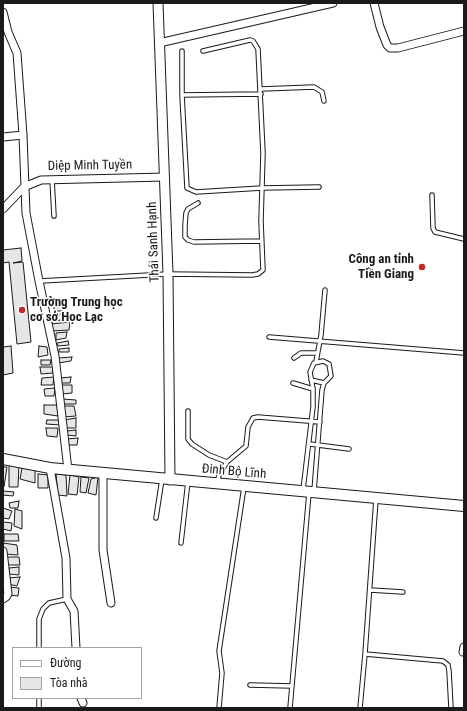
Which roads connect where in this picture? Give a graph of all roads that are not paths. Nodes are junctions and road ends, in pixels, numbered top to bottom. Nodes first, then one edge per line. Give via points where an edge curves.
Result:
1 (158, 3) edge
2 (333, 3) edge
3 (374, 3) edge
4 (3, 12) edge
5 (464, 31) edge
6 (159, 43) junction
7 (182, 51) dead end
8 (203, 51) dead end
9 (261, 92) junction
10 (182, 95) junction
11 (324, 101) dead end
12 (23, 135) junction
13 (3, 137) edge
14 (165, 177) junction
15 (52, 178) junction
16 (24, 187) junction
17 (319, 187) dead end
18 (262, 188) junction
19 (432, 195) dead end
20 (198, 203) dead end
21 (3, 209) edge
22 (54, 216) dead end
23 (464, 239) edge
24 (261, 241) junction
25 (168, 274) junction
26 (39, 281) junction
27 (325, 290) dead end
28 (269, 337) dead end
29 (319, 341) junction
30 (317, 353) junction
31 (464, 353) edge
32 (294, 358) dead end
33 (316, 362) junction
34 (311, 380) junction
35 (293, 383) dead end
36 (324, 384) junction
37 (313, 389) junction
38 (188, 411) dead end
39 (312, 421) junction
40 (320, 422) junction
41 (310, 444) junction
42 (318, 444) junction
43 (349, 449) dead end
44 (3, 459) edge
45 (227, 462) junction
46 (50, 468) junction
47 (68, 470) junction
48 (103, 473) junction
49 (166, 480) junction
50 (188, 482) junction
51 (217, 484) junction
52 (244, 486) junction
53 (309, 492) junction
54 (376, 498) junction
55 (464, 506) edge
56 (156, 518) dead end
57 (181, 543) dead end
58 (3, 551) edge
59 (370, 590) junction
60 (403, 592) dead end
61 (3, 599) edge
62 (68, 599) junction
63 (111, 603) dead end
64 (39, 647) edge
65 (76, 647) edge
66 (464, 647) edge
67 (464, 652) edge
68 (365, 654) junction
69 (250, 685) dead end
70 (292, 686) junction
71 (219, 708) edge
72 (290, 708) edge
73 (360, 708) edge
74 (451, 708) edge

1 - 6 street, Thái Sanh Hạnh
2 - 6 street
3 - 5 street via 380,27 390,48
4 - 12 street via 17,54
6 - 14 street, Thái Sanh Hạnh
7 - 10 lane
8 - 9 lane via 254,41 258,49
9 - 10 lane
9 - 11 lane via 314,88 322,92
9 - 18 lane
10 - 18 lane via 187,188 196,192
12 - 13 street
12 - 16 street
14 - 15 street, Diệp Minh Tuyền
14 - 25 street, Thái Sanh Hạnh
15 - 16 street, Diệp Minh Tuyền
15 - 22 lane
16 - 21 street, Diệp Minh Tuyền
16 - 26 street via 29,234
17 - 18 lane
18 - 24 lane
19 - 23 lane via 435,232
20 - 24 lane via 186,213 188,240
24 - 25 lane via 262,270 258,274
25 - 26 lane
25 - 49 street, Thái Sanh Hạnh
26 - 47 street via 55,356
27 - 29 lane
28 - 29 lane
29 - 30 lane
29 - 31 lane
30 - 32 lane via 301,353
30 - 33 lane
33 - 34 lane via 311,367
33 - 36 lane via 323,361 329,364 331,376
34 - 36 lane
34 - 37 lane
35 - 37 lane
36 - 40 lane
37 - 39 lane
38 - 45 lane via 188,439 209,455
39 - 40 lane
39 - 41 lane
39 - 45 lane via 253,418 248,427 246,446
40 - 42 lane
41 - 42 lane
41 - 53 lane
42 - 43 lane
42 - 53 lane
44 - 46 main road, Đinh Bộ Lĩnh
45 - 51 lane
46 - 47 main road, Đinh Bộ Lĩnh
46 - 62 street via 66,558
47 - 48 main road, Đinh Bộ Lĩnh
48 - 49 main road, Đinh Bộ Lĩnh
48 - 63 street via 103,550
49 - 50 main road, Đinh Bộ Lĩnh
49 - 56 lane
50 - 51 main road, Đinh Bộ Lĩnh
50 - 57 lane
51 - 52 main road, Đinh Bộ Lĩnh
52 - 53 main road, Đinh Bộ Lĩnh
52 - 71 lane via 219,651 222,673
53 - 54 main road, Đinh Bộ Lĩnh
53 - 70 lane
54 - 55 main road, Đinh Bộ Lĩnh
54 - 59 lane
58 - 61 street via 8,594
59 - 60 lane
59 - 68 lane
62 - 64 lane via 49,603 43,609 39,619
62 - 65 street via 74,611
66 - 67 street
68 - 73 lane
68 - 74 lane via 443,661 448,665
69 - 70 lane
70 - 72 lane

